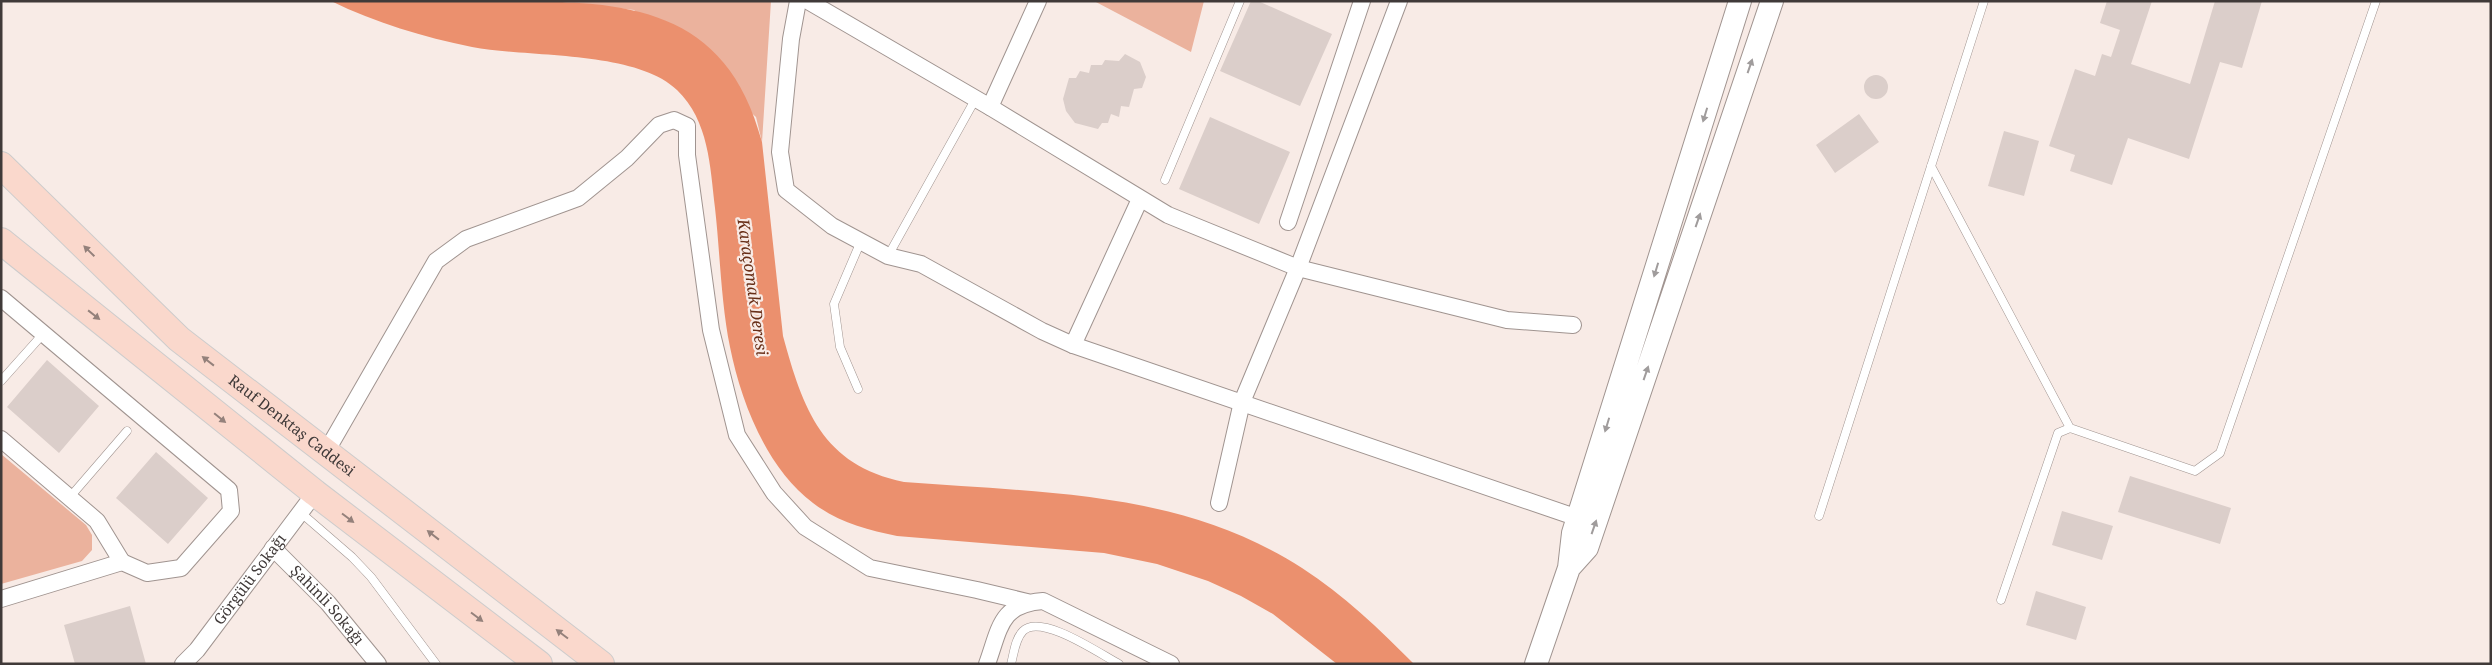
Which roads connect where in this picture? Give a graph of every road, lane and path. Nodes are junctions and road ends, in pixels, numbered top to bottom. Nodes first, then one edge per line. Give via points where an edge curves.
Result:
1 (798, 1) edge
2 (808, 1) edge
3 (1038, 1) edge
4 (1240, 1) edge
5 (1362, 1) edge
6 (1399, 1) edge
7 (1740, 1) edge
8 (1772, 1) edge
9 (1984, 1) edge
10 (2376, 1) edge
11 (976, 98) junction
12 (990, 106) junction
13 (1, 165) edge
14 (1931, 166) junction
15 (1165, 180) dead end
16 (1140, 199) junction
17 (1288, 222) dead end
18 (1, 241) edge
19 (860, 241) junction
20 (888, 256) junction
21 (1298, 268) junction
22 (1, 298) edge
23 (1573, 325) dead end
24 (43, 334) junction
25 (1073, 345) junction
26 (1, 381) edge
27 (858, 389) dead end
28 (1242, 402) junction
29 (2070, 428) junction
30 (128, 431) dead end
31 (1, 439) edge
32 (326, 452) junction
33 (70, 497) junction
34 (307, 502) junction
35 (1218, 503) dead end
36 (1819, 516) dead end
37 (1578, 518) junction
38 (273, 548) junction
39 (122, 562) junction
40 (1569, 568) junction
41 (1, 599) edge
42 (2001, 600) dead end
43 (1027, 602) junction
44 (182, 664) edge
45 (378, 664) edge
46 (436, 664) edge
47 (538, 664) edge
48 (601, 664) edge
49 (987, 664) edge
50 (1011, 664) edge
51 (1119, 664) edge
52 (1171, 664) edge
53 (1536, 664) edge

1 - 19 street via 780,152 786,190 832,226
2 - 11 street
3 - 12 street
4 - 15 lane
5 - 17 street
6 - 21 street
7 -> 37 main road
40 -> 8 main road via 1587,548
9 - 14 lane
10 - 29 lane via 2220,453 2195,470
11 - 12 street
11 - 20 lane
12 - 16 street
32 -> 13 main road, Rauf Denktaş Caddesi via 179,339
14 - 29 lane
14 - 36 lane
16 - 21 street via 1168,215
16 - 25 street
18 -> 34 main road
19 - 20 street
19 - 27 lane via 834,304 840,347
20 - 25 street via 921,264
21 - 23 street via 1507,320
21 - 28 street
22 - 24 street
24 - 26 lane
24 - 39 street via 229,490 231,511 182,568 147,574
25 - 28 street
28 - 35 street
28 - 37 street
29 - 42 lane via 2058,433
30 - 33 lane
31 - 33 street
32 - 43 street via 436,261 466,239 578,198 627,158 658,124 674,120 687,126 687,155 710,330 737,435 774,493 805,526 870,568
48 -> 32 main road, Rauf Denktaş Caddesi
33 - 39 street via 98,521
34 - 38 street, Görgülü Sokağı
34 - 46 lane via 371,576
34 -> 47 main road
37 - 40 main road
38 - 44 street, Görgülü Sokağı via 197,650
38 - 45 street, Şahinli Sokağı via 328,604
39 - 41 street
40 - 53 main road
43 - 49 street via 1010,610
43 - 52 street via 1043,601
50 - 51 lane via 1018,638 1025,629 1036,625 1052,628

